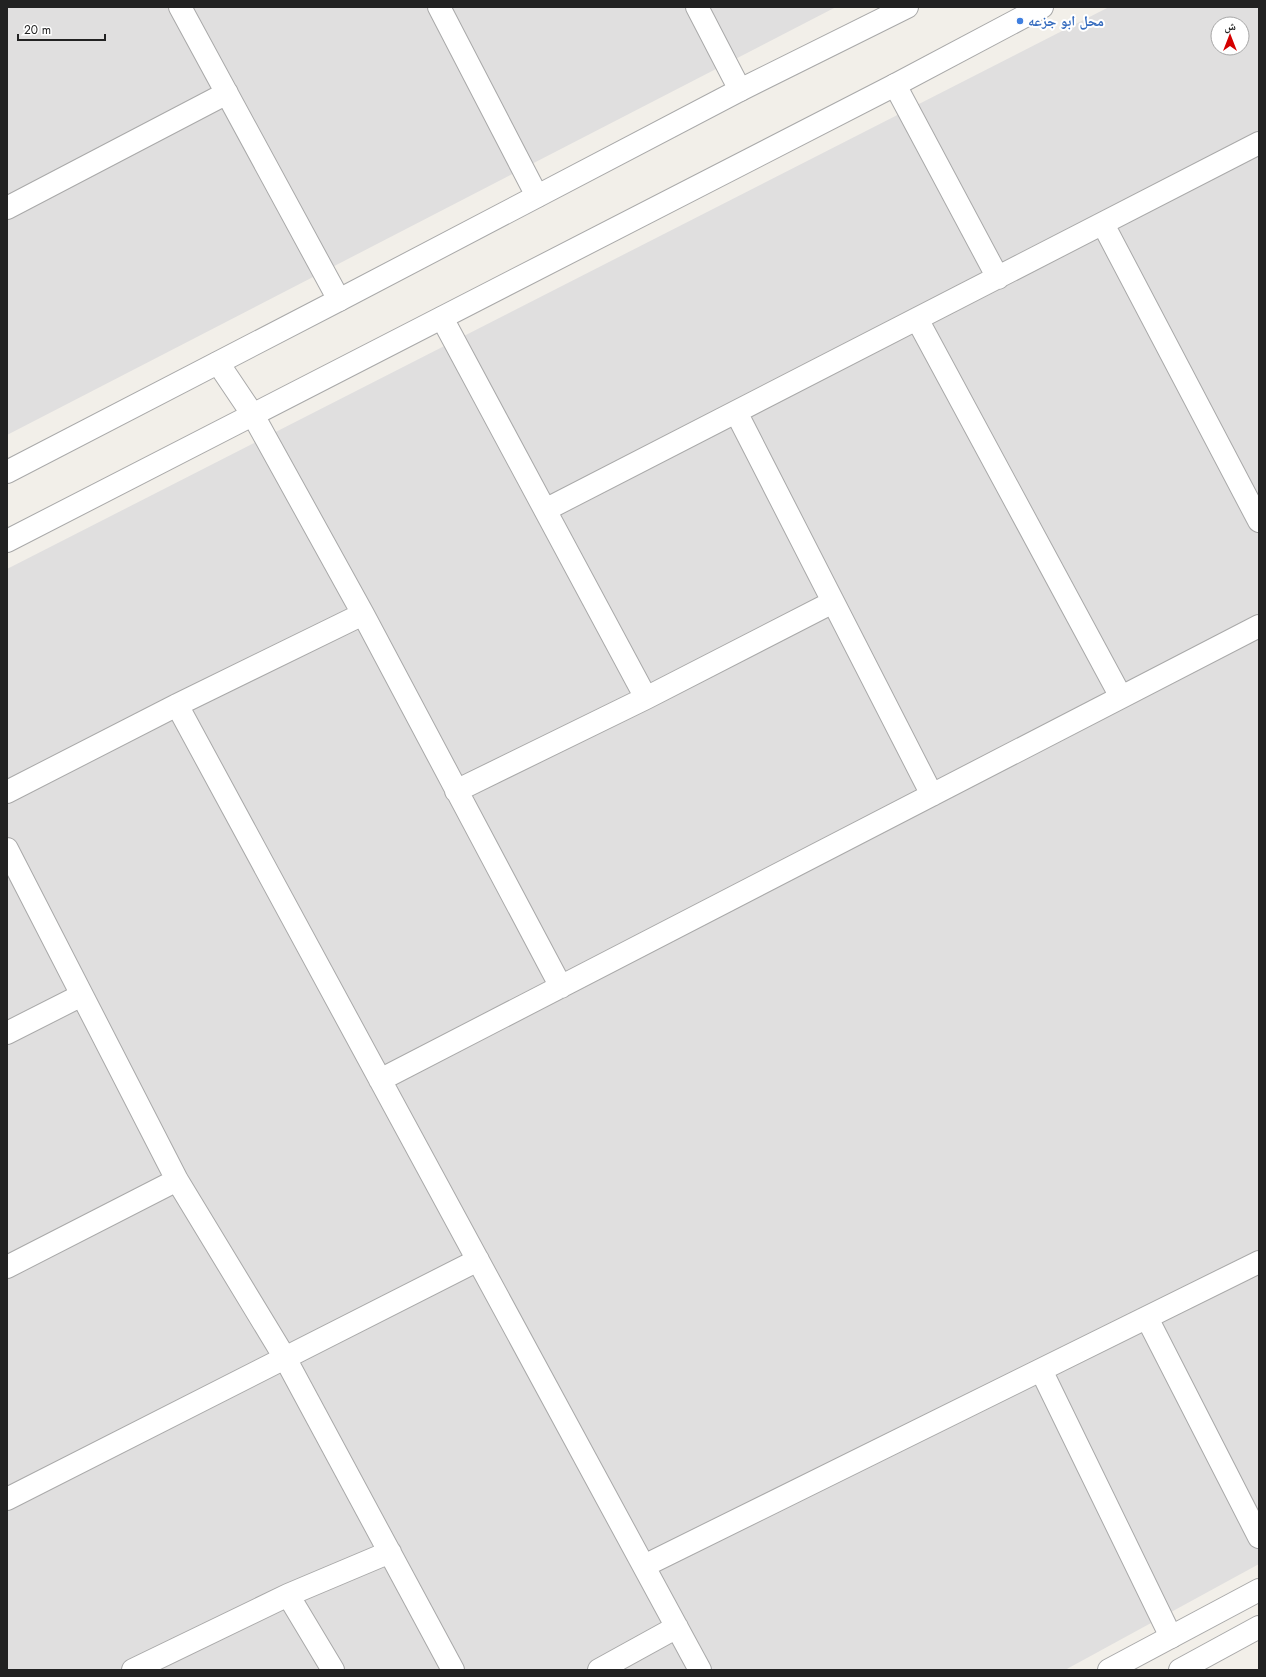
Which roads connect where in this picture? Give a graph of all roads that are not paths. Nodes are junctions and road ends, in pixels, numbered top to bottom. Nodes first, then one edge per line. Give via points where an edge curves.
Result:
1 (180, 7) edge
2 (439, 7) edge
3 (697, 7) edge
4 (906, 7) edge
5 (1042, 7) edge
6 (895, 85) junction
7 (740, 90) junction
8 (227, 93) junction
9 (1259, 143) edge
10 (537, 196) junction
11 (7, 208) edge
12 (1103, 224) junction
13 (998, 278) junction
14 (339, 300) junction
15 (442, 318) junction
16 (917, 319) junction
17 (218, 363) junction
18 (736, 412) junction
19 (253, 415) junction
20 (7, 472) edge
21 (545, 510) junction
22 (1259, 521) edge
23 (7, 541) edge
24 (833, 602) junction
25 (363, 614) junction
26 (1259, 626) edge
27 (1121, 697) junction
28 (646, 698) junction
29 (177, 706) junction
30 (456, 791) junction
31 (7, 792) edge
32 (932, 795) junction
33 (7, 849) edge
34 (561, 987) junction
35 (82, 995) junction
36 (7, 1033) edge
37 (380, 1080) junction
38 (177, 1180) junction
39 (478, 1260) junction
40 (1259, 1262) edge
41 (7, 1267) edge
42 (1147, 1318) junction
43 (285, 1358) junction
44 (1041, 1370) junction
45 (7, 1499) edge
46 (1259, 1537) edge
47 (390, 1552) junction
48 (644, 1566) junction
49 (1259, 1590) edge
50 (288, 1595) junction
51 (677, 1627) junction
52 (1259, 1627) edge
53 (1171, 1637) junction
54 (133, 1670) edge
55 (332, 1670) edge
56 (453, 1670) edge
57 (599, 1670) edge
58 (700, 1670) edge
59 (1110, 1670) edge
60 (1180, 1670) edge

1 - 8 street
2 - 10 street
3 - 7 street
4 - 7 street
5 - 6 street
6 - 13 street
6 - 15 street
7 - 10 street
8 - 11 street
8 - 14 street
9 - 12 street
10 - 14 street
12 - 13 street
12 - 22 street
13 - 16 street
14 - 17 street
15 - 19 street
15 - 21 street
16 - 18 street
16 - 27 street
17 - 19 street
17 - 20 street
18 - 21 street
18 - 24 street
19 - 23 street
19 - 25 street
21 - 28 street
24 - 28 street
24 - 32 street
25 - 29 street
25 - 30 street
26 - 27 street
27 - 32 street
28 - 30 street
29 - 31 street
29 - 37 street
30 - 34 street
32 - 34 street
33 - 35 street
34 - 37 street
35 - 36 street
35 - 38 street
37 - 39 street
38 - 41 street
38 - 43 street
39 - 43 street
39 - 48 street
40 - 42 street
42 - 44 street
42 - 46 street
43 - 45 street
43 - 47 street
44 - 48 street
44 - 53 street
47 - 50 street
47 - 56 street
48 - 51 street
49 - 53 street
50 - 54 street
50 - 55 street
51 - 57 street
51 - 58 street
52 - 60 street
53 - 59 street

